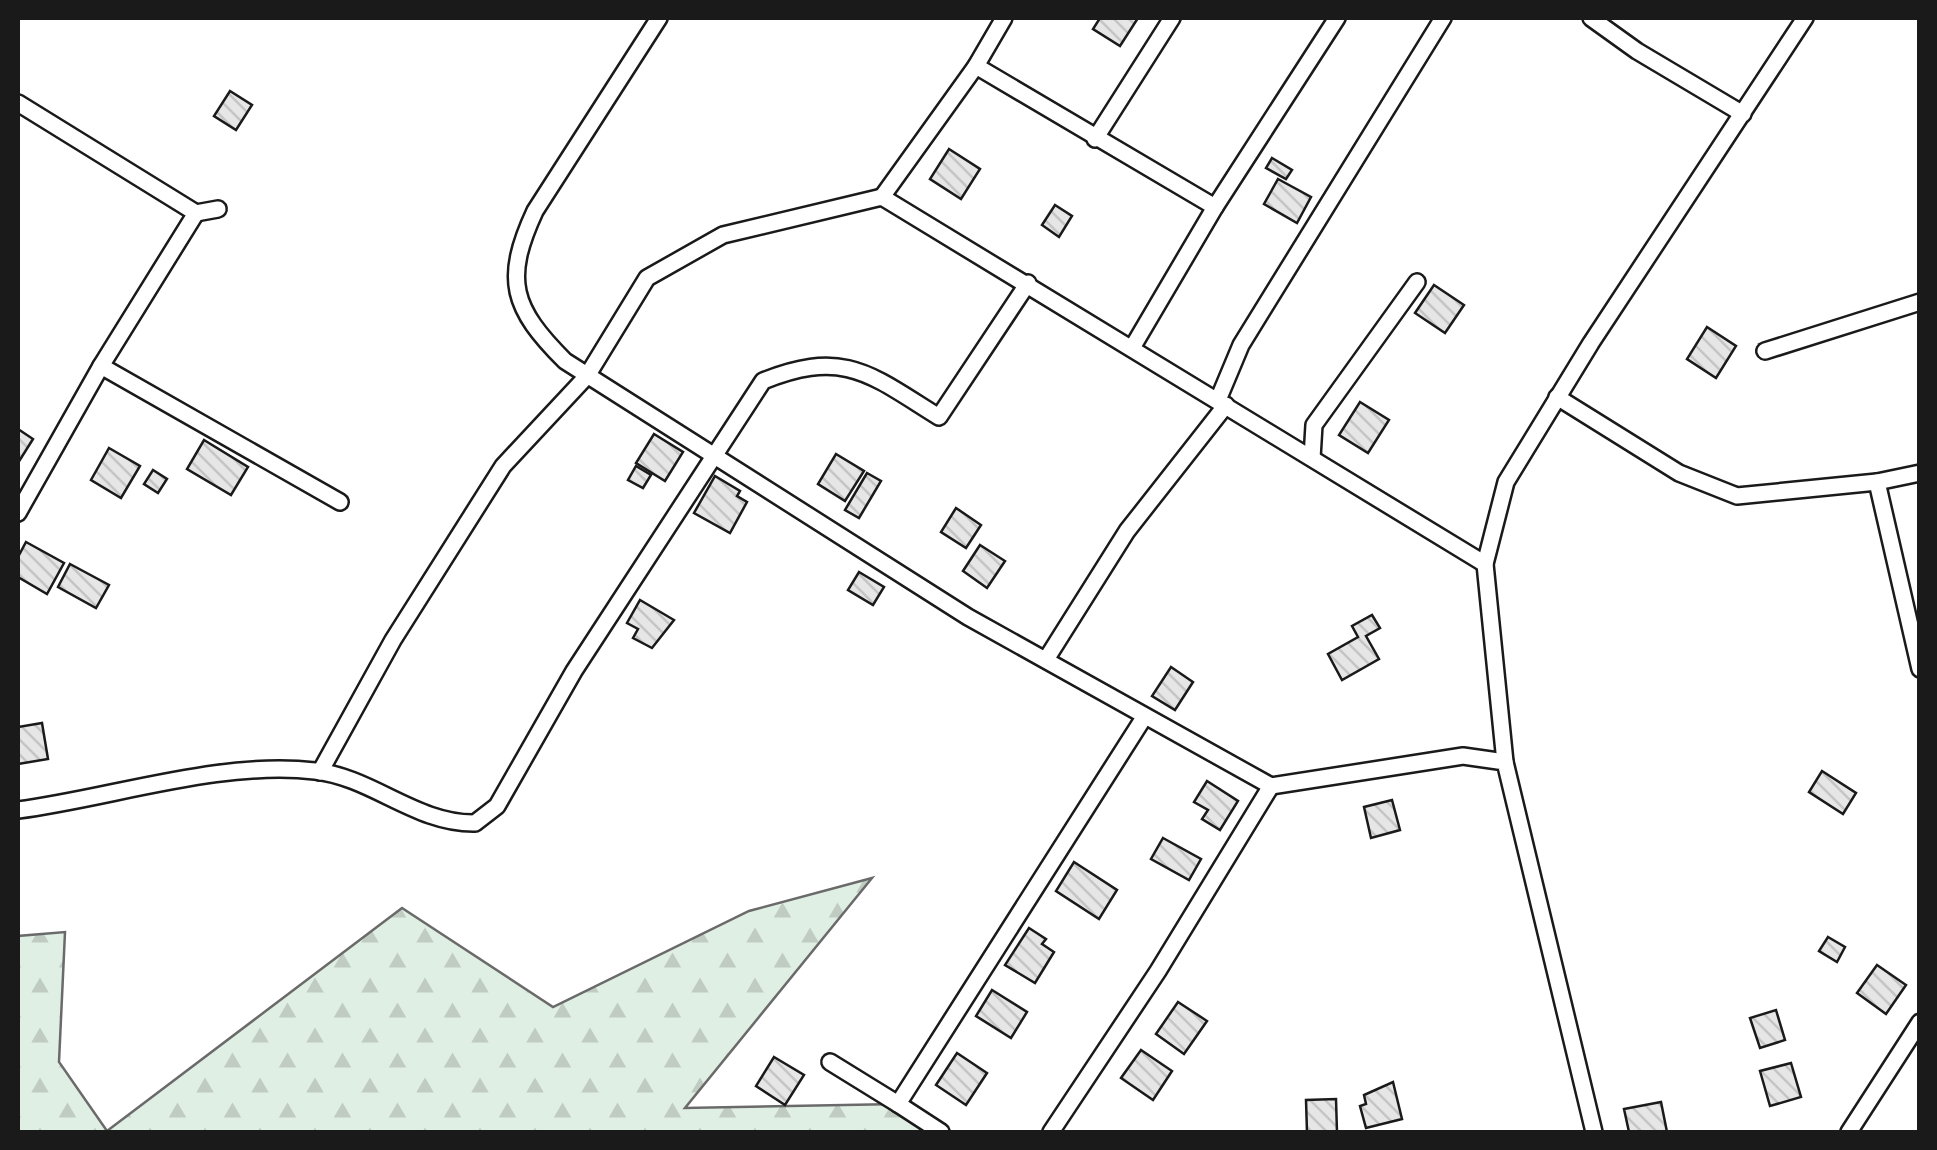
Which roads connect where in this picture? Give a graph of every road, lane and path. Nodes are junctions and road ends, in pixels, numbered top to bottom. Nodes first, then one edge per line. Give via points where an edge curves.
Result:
1 (660, 18) edge
2 (1004, 18) edge
3 (1172, 18) edge
4 (1337, 18) edge
5 (1443, 18) edge
6 (1592, 18) edge
7 (1805, 18) edge
8 (976, 66) junction
9 (18, 103) edge
10 (1744, 114) junction
11 (1095, 139) junction
12 (882, 197) junction
13 (1215, 207) junction
14 (218, 209) dead end
15 (196, 214) junction
16 (1417, 282) dead end
17 (1028, 283) junction
18 (1920, 302) edge
19 (1132, 348) junction
20 (1766, 351) dead end
21 (101, 366) junction
22 (587, 376) junction
23 (1557, 396) junction
24 (1222, 403) junction
25 (715, 458) junction
26 (1312, 458) junction
27 (1920, 472) edge
28 (1877, 482) junction
29 (340, 502) dead end
30 (18, 512) edge
31 (1485, 564) junction
32 (1046, 658) junction
33 (1920, 669) edge
34 (1144, 719) junction
35 (1505, 762) junction
36 (320, 772) junction
37 (1270, 786) junction
38 (18, 810) edge
39 (1920, 1022) edge
40 (830, 1062) dead end
41 (898, 1104) junction
42 (940, 1132) edge
43 (1051, 1132) edge
44 (1594, 1132) edge
45 (1849, 1132) edge

1 - 22 street via 520,244 518,301 536,332
2 - 8 street
3 - 11 street
4 - 13 street
5 - 24 street via 1241,345
6 - 10 street
7 - 10 street
8 - 11 street
8 - 12 street
9 - 15 street
10 - 23 street
11 - 13 street
12 - 17 street
12 - 22 street via 723,235 672,260 633,296
13 - 19 street
14 - 15 street
15 - 21 street
16 - 26 street via 1314,424
17 - 19 street
17 - 25 street via 939,417 864,371 832,365 763,381
18 - 20 street
19 - 24 street
21 - 29 street
21 - 30 street
22 - 25 street
22 - 36 street via 503,466 393,640
23 - 28 street via 1679,473 1737,496
23 - 31 street via 1506,482
24 - 26 street
24 - 32 street via 1127,531
25 - 32 street via 968,617
25 - 36 street via 574,671 488,816 475,823 434,819
26 - 31 street
27 - 28 street
28 - 33 street
31 - 35 street
32 - 34 street
34 - 37 street
34 - 41 street
35 - 37 street via 1463,756
35 - 44 street
36 - 38 street via 156,782
37 - 43 street
39 - 45 street
40 - 41 street
41 - 42 street

